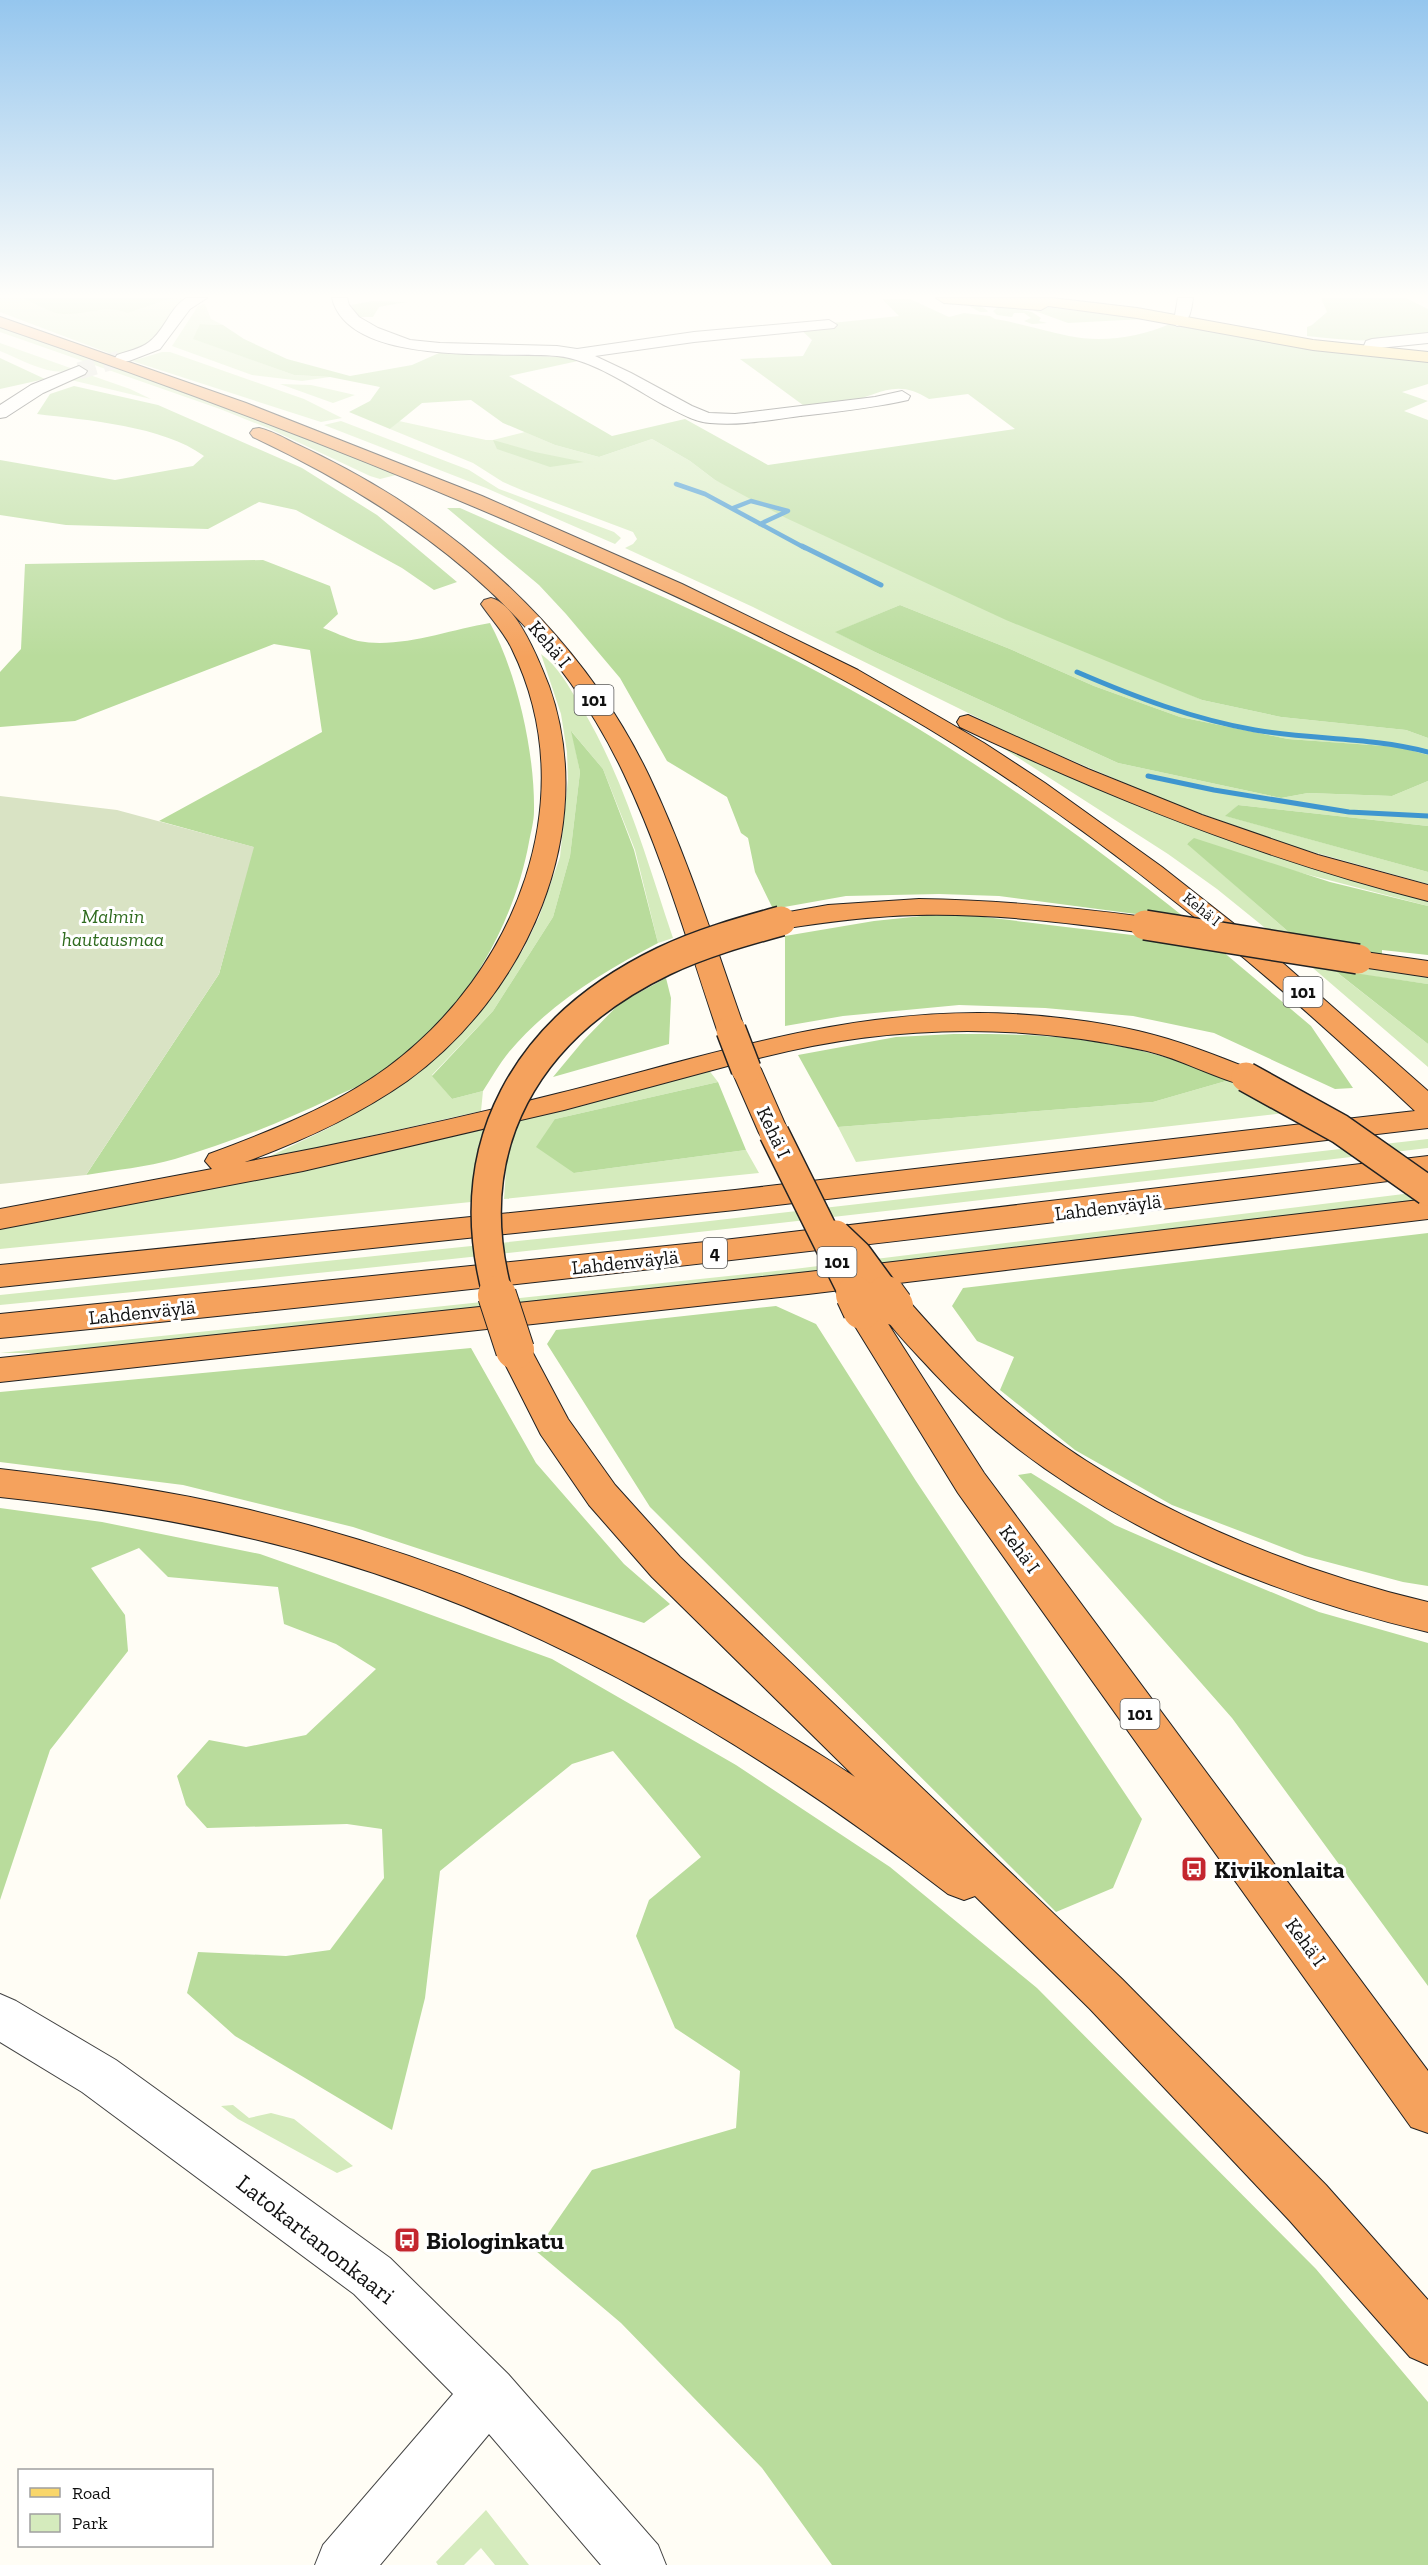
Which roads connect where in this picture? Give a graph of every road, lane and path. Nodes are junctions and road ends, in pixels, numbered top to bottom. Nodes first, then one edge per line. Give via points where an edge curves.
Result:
1 (222, 418) edge
2 (273, 418) edge
3 (713, 418) edge
4 (746, 418) edge
5 (451, 545) junction
6 (777, 638) junction
7 (1428, 893) edge
8 (1428, 969) edge
9 (1428, 1107) edge
10 (1428, 1119) edge
11 (1428, 1166) edge
12 (1428, 1191) edge
13 (1428, 1209) edge
14 (7, 1218) edge
15 (0, 1276) edge
16 (878, 1308) junction
17 (0, 1326) edge
18 (0, 1370) edge
19 (0, 1483) edge
20 (1428, 1617) edge
21 (1106, 1994) junction
22 (0, 2016) edge
23 (1428, 2110) edge
24 (1428, 2339) edge
25 (489, 2393) junction
26 (343, 2565) edge
27 (638, 2565) edge

1 - 5 highway, Kehä I / 101 via 355,481
2 - 6 highway, Kehä I / 101 via 364,452 595,551
3 - 4 street
5 - 14 highway via 457,566 513,632 531,668 549,723 555,766 552,816 542,871 500,964 444,1035 373,1090 329,1115 277,1140 180,1175
5 - 16 highway, Kehä I / 101, bridge via 513,600 547,637 599,706 619,741 665,842 731,1030 774,1133 812,1213
6 - 7 highway via 890,684 1146,803 1266,846
6 - 9 highway, Kehä I / 101 via 946,730 1092,826 1205,910 1283,975
8 - 21 highway, bridge via 1026,910 949,905 864,909 781,921 711,940 659,962 625,981 569,1022 532,1062 517,1085 496,1135 486,1198 487,1244 496,1295 515,1350 560,1435 602,1495 666,1567
10 - 15 highway via 758,1198
11 - 17 highway, Lahdenväylä / 4 via 708,1254
12 - 14 highway, bridge via 1340,1127 1246,1077 1158,1045 1074,1029 981,1021 871,1028 763,1048 417,1136
13 - 18 highway via 772,1287
16 - 20 highway via 989,1407 1109,1490 1217,1548 1285,1576
16 - 23 highway, Kehä I / 101 via 971,1483
19 - 21 highway via 161,1506 259,1526 456,1588 559,1631 643,1671 813,1771 953,1871
21 - 24 highway via 1308,2203
22 - 25 street, Latokartanonkaari via 99,2076 372,2277
25 - 26 street
25 - 27 street, Latokartanonkaari

